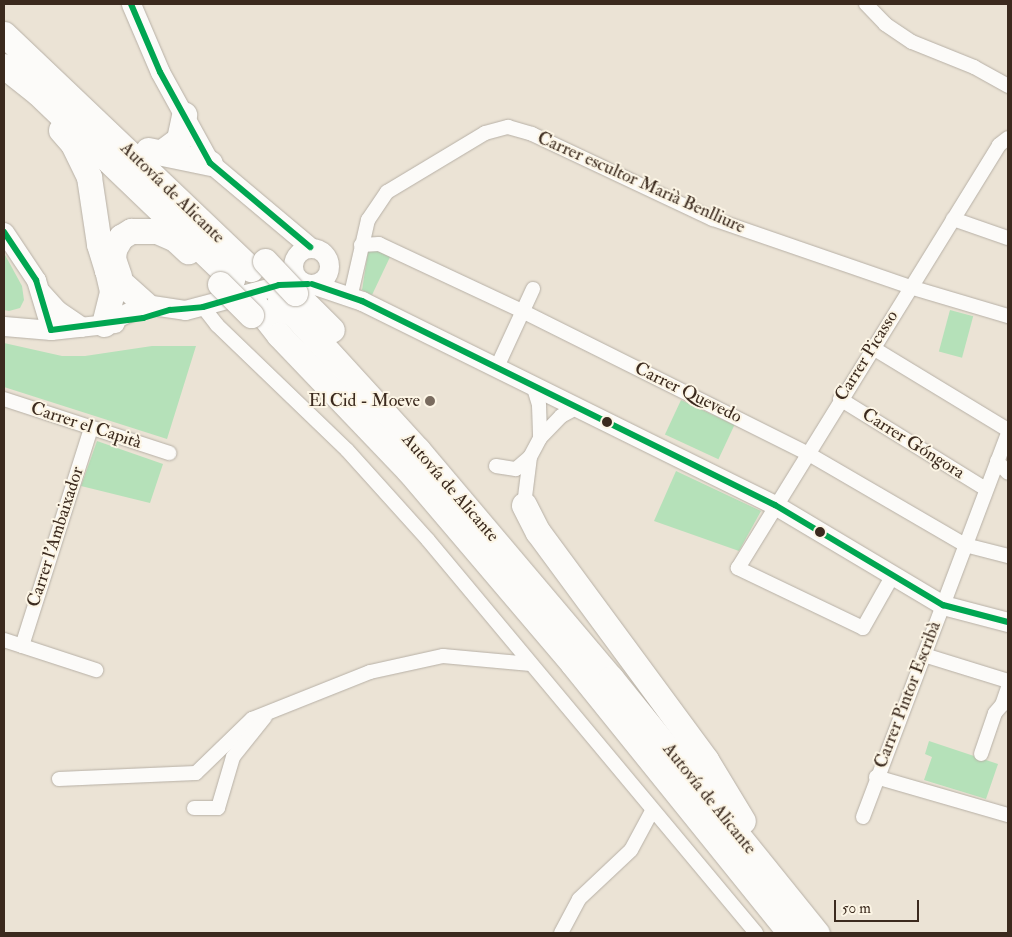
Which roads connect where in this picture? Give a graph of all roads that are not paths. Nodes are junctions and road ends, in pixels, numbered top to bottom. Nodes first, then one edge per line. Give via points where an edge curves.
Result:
1 (131, 4) edge
2 (866, 4) edge
3 (4, 34) edge
4 (7, 69) edge
5 (55, 80) junction
6 (1008, 86) edge
7 (184, 116) junction
8 (1003, 142) edge
9 (155, 151) junction
10 (210, 163) junction
11 (953, 219) junction
12 (279, 223) junction
13 (4, 232) edge
14 (1008, 238) edge
15 (361, 245) junction
16 (310, 247) junction
17 (293, 263) junction
18 (329, 265) junction
19 (107, 270) junction
20 (242, 273) junction
21 (910, 287) junction
22 (123, 288) junction
23 (533, 289) dead end
24 (40, 291) junction
25 (283, 296) junction
26 (356, 297) junction
27 (144, 304) junction
28 (204, 307) junction
29 (170, 310) junction
30 (522, 311) junction
31 (1008, 316) edge
32 (93, 326) junction
33 (9, 327) edge
34 (51, 330) junction
35 (332, 330) dead end
36 (873, 348) junction
37 (497, 367) junction
38 (533, 385) junction
39 (4, 399) edge
40 (840, 399) junction
41 (578, 407) junction
42 (91, 428) junction
43 (1008, 431) edge
44 (540, 438) junction
45 (169, 453) dead end
46 (807, 453) junction
47 (530, 457) junction
48 (997, 461) junction
49 (496, 466) dead end
50 (1008, 473) edge
51 (986, 489) junction
52 (775, 505) junction
53 (524, 506) joint
54 (966, 545) junction
55 (1008, 556) edge
56 (893, 575) junction
57 (943, 605) junction
58 (1008, 622) edge
59 (4, 640) edge
60 (22, 646) junction
61 (924, 655) junction
62 (531, 664) junction
63 (96, 670) dead end
64 (1008, 681) edge
65 (1008, 693) edge
66 (265, 716) junction
67 (981, 754) dead end
68 (876, 777) junction
69 (58, 778) dead end
70 (194, 808) dead end
71 (652, 811) junction
72 (1008, 815) edge
73 (863, 817) dead end
74 (795, 924) edge
75 (561, 933) edge
76 (756, 933) edge
77 (817, 933) edge

1 - 7 street via 160,72
2 - 6 street via 884,24 912,42
3 - 5 highway, Autovía de Alicante
4 - 19 highway via 25,94 73,144 83,161
4 - 20 highway, Autovía de Alicante
5 - 9 highway via 80,92
5 - 20 highway, Autovía de Alicante
7 - 9 highway via 179,139
7 - 10 street
8 - 11 street, Carrer Picasso
9 - 10 highway
9 - 20 highway
10 - 12 street
11 - 14 street
11 - 21 street, Carrer Picasso
12 - 16 street
12 - 17 street via 292,246
13 - 24 street
15 - 21 street, Carrer escultor Marià Benlliure via 368,220 387,192 485,133 508,128 532,134 713,219
15 - 26 street, Carrer escultor Marià Benlliure
15 - 30 street, Carrer Quevedo via 380,244
16 - 17 street via 300,251
16 - 18 street via 321,250
17 - 25 street
18 - 25 street via 327,276
18 - 26 street via 338,281
19 - 22 highway
19 - 32 highway via 112,291
20 - 22 highway via 157,230 142,229 121,237 114,249 114,264
20 - 25 highway, Autovía de Alicante
20 - 25 highway, bridge
21 - 31 street, Carrer escultor Marià Benlliure
21 - 36 street, Carrer Picasso
22 - 27 highway
23 - 30 street
24 - 32 street via 57,310
24 - 33 street via 32,312
24 - 34 street
25 - 26 street
25 - 28 street
25 - 35 highway
25 - 74 highway, Autovía de Alicante via 611,678
25 - 74 highway, Autovía de Alicante via 279,335 415,478
26 - 37 street
27 - 29 street
27 - 32 street
28 - 29 street
28 - 62 street via 217,325 347,450 428,540
29 - 32 street
30 - 37 street
30 - 46 street, Carrer Quevedo
32 - 34 street
33 - 34 street
36 - 40 street, Carrer Picasso
36 - 43 street
37 - 38 street
38 - 41 street
38 - 44 street via 539,404
39 - 42 street, Carrer el Capità
40 - 46 street, Carrer Picasso
40 - 51 street, Carrer Góngora
41 - 44 street via 560,416
41 - 52 street
42 - 45 street, Carrer el Capità
42 - 60 street, Carrer l'Ambaixador
43 - 48 street, Carrer Pintor Escribà
44 - 47 street
46 - 52 street, Carrer Picasso
46 - 54 street, Carrer Quevedo
47 - 49 street via 516,469
47 - 53 street
48 - 50 street
48 - 51 street, Carrer Pintor Escribà
51 - 54 street, Carrer Pintor Escribà
52 - 56 street
52 - 56 street, Carrer Picasso via 738,568 863,628
53 - 74 highway via 538,532 706,760 741,818 791,887
54 - 55 street, Carrer Quevedo
54 - 57 street, Carrer Pintor Escribà
56 - 57 street
57 - 58 street
57 - 61 street, Carrer Pintor Escribà
59 - 60 street
60 - 63 street
61 - 64 street
61 - 68 street, Carrer Pintor Escribà
62 - 66 street via 442,656 370,672
62 - 71 street
65 - 67 street via 995,713
66 - 69 street via 252,719 196,773
66 - 70 street via 233,757 218,808
68 - 72 street
68 - 73 street, Carrer Pintor Escribà
71 - 75 street via 631,850 580,899
71 - 76 street
74 - 77 highway, Autovía de Alicante

